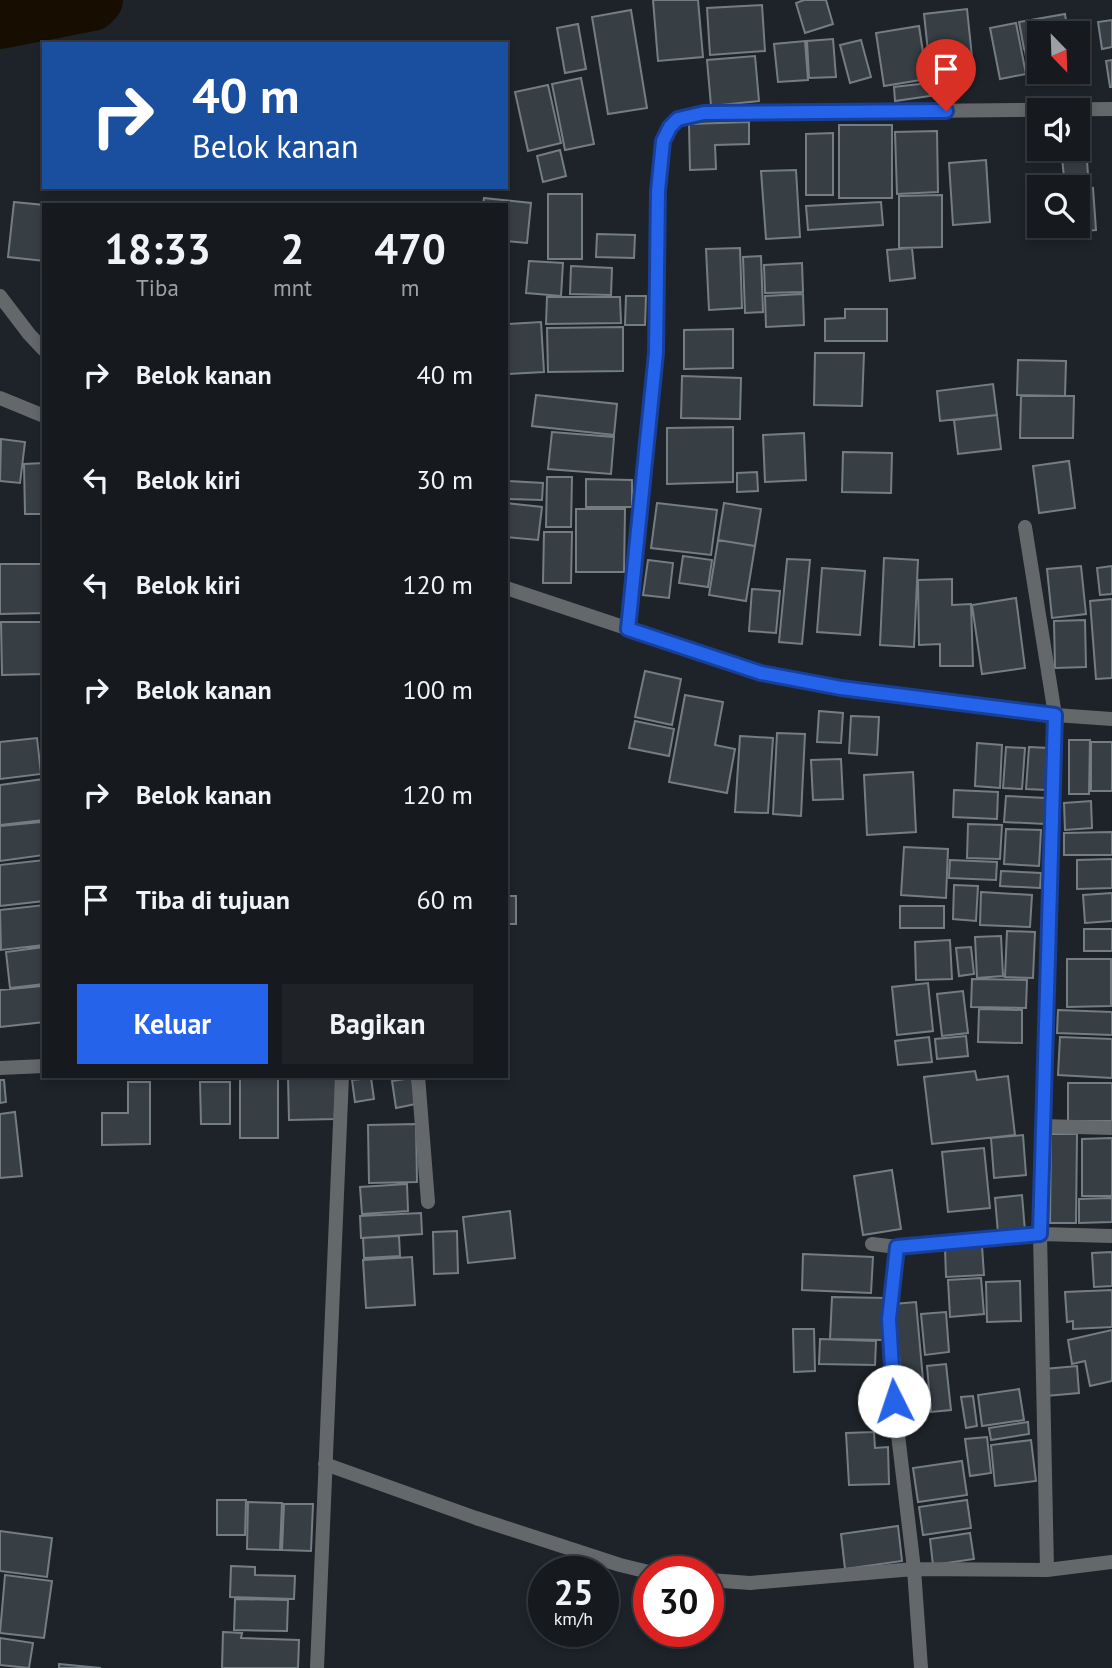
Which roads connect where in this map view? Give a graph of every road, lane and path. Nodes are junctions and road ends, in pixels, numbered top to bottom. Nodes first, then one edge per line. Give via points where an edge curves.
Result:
1 (1112, 109) edge
2 (0, 296) edge
3 (42, 347) edge
4 (0, 398) edge
5 (42, 415) edge
6 (1025, 527) dead end
7 (508, 589) edge
8 (628, 629) junction
9 (1055, 715) junction
10 (1112, 719) edge
11 (42, 1066) edge
12 (0, 1068) edge
13 (342, 1078) edge
14 (418, 1078) edge
15 (1042, 1126) junction
16 (1112, 1128) edge
17 (428, 1202) dead end
18 (1040, 1234) junction
19 (1112, 1236) edge
20 (872, 1244) dead end
21 (897, 1247) junction
22 (325, 1464) junction
23 (1112, 1562) edge
24 (633, 1568) edge
25 (914, 1569) junction
26 (1047, 1570) junction
27 (724, 1581) edge
28 (317, 1668) edge
29 (921, 1668) edge

1 - 8 street via 704,113 678,119 670,127 663,141 658,191 656,353
2 - 3 street
4 - 5 street
6 - 9 street
7 - 8 street
8 - 9 street via 761,673 841,688
9 - 10 street
9 - 15 street
11 - 12 street
13 - 22 street
14 - 17 street
15 - 16 street
15 - 18 street
18 - 19 street
18 - 21 street
18 - 26 street
20 - 21 street
21 - 25 street via 889,1319
22 - 24 street
22 - 28 street
23 - 26 street
25 - 26 street
25 - 27 street via 750,1583
25 - 29 street

